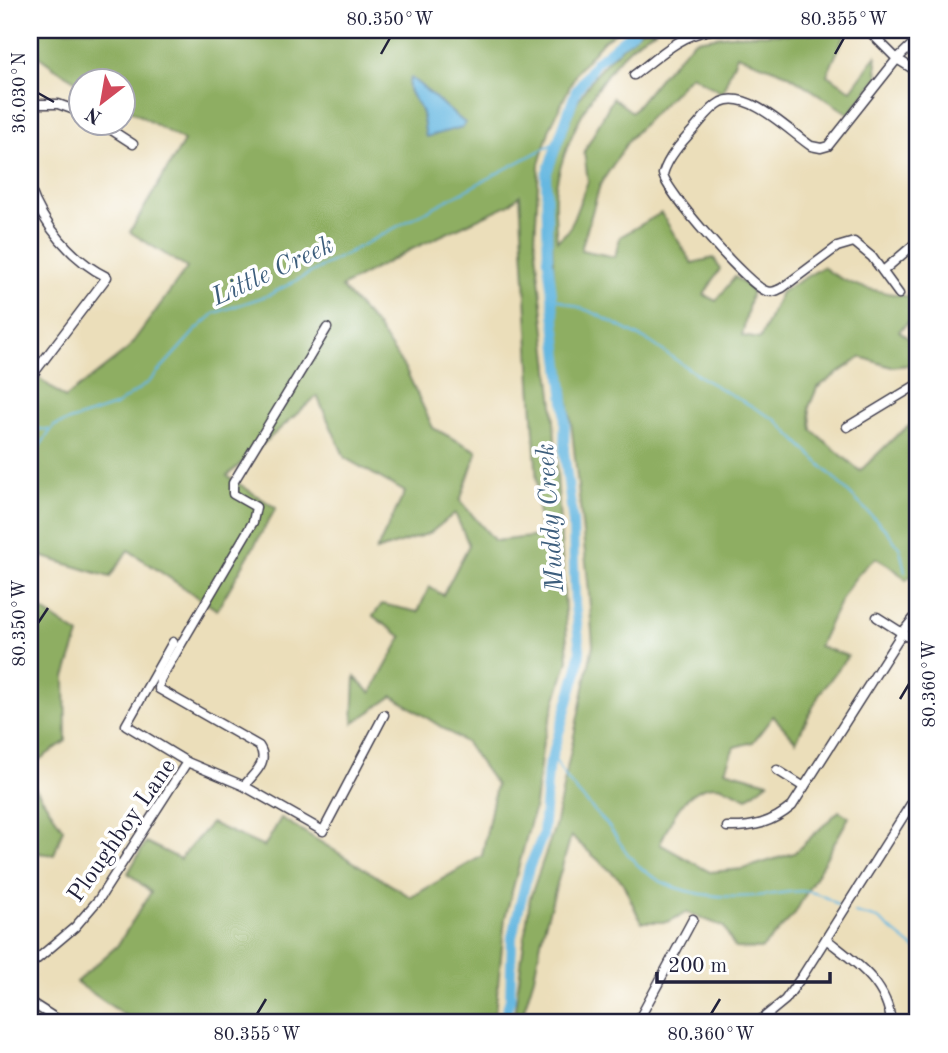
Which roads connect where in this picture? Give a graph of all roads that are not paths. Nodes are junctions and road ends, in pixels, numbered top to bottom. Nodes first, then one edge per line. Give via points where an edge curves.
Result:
1 (710, 30) edge
2 (868, 30) edge
3 (918, 38) edge
4 (897, 59) junction
5 (918, 72) edge
6 (634, 75) dead end
7 (30, 104) edge
8 (66, 107) edge
9 (121, 136) edge
10 (133, 144) dead end
11 (30, 188) edge
12 (918, 242) edge
13 (883, 271) junction
14 (899, 294) dead end
15 (327, 328) dead end
16 (34, 373) dead end
17 (918, 384) edge
18 (847, 427) dead end
19 (918, 613) edge
20 (877, 617) dead end
21 (902, 633) junction
22 (173, 642) dead end
23 (918, 643) edge
24 (384, 715) dead end
25 (187, 762) junction
26 (777, 771) dead end
27 (244, 786) junction
28 (804, 787) junction
29 (918, 793) edge
30 (727, 827) dead end
31 (693, 919) dead end
32 (826, 939) junction
33 (30, 965) edge
34 (30, 1002) edge
35 (640, 1022) edge
36 (63, 1023) edge
37 (757, 1023) edge
38 (891, 1023) edge

1 - 6 street via 679,41
2 - 4 street
3 - 4 street
4 - 5 street
4 - 13 street via 826,147 811,146 755,105 730,99 702,120 675,151 663,174 667,187 694,219 745,276 765,291 782,288 850,242 859,244
7 - 8 street
9 - 10 street
11 - 16 street via 63,244 107,278
12 - 13 street
13 - 14 street
15 - 27 street via 233,484 233,494 256,507 253,522 160,680 159,690 259,746 263,761
17 - 18 street
19 - 21 street
20 - 21 street
21 - 23 street
21 - 28 street
22 - 25 street via 126,725
24 - 27 street, Ploughboy Lane via 324,831
25 - 27 street, Ploughboy Lane
25 - 33 street, Ploughboy Lane via 99,899 75,927
26 - 28 street
28 - 30 street via 792,806 776,818
29 - 32 street
31 - 35 street
32 - 37 street via 785,1000
32 - 38 street via 866,971 883,992
34 - 36 street

